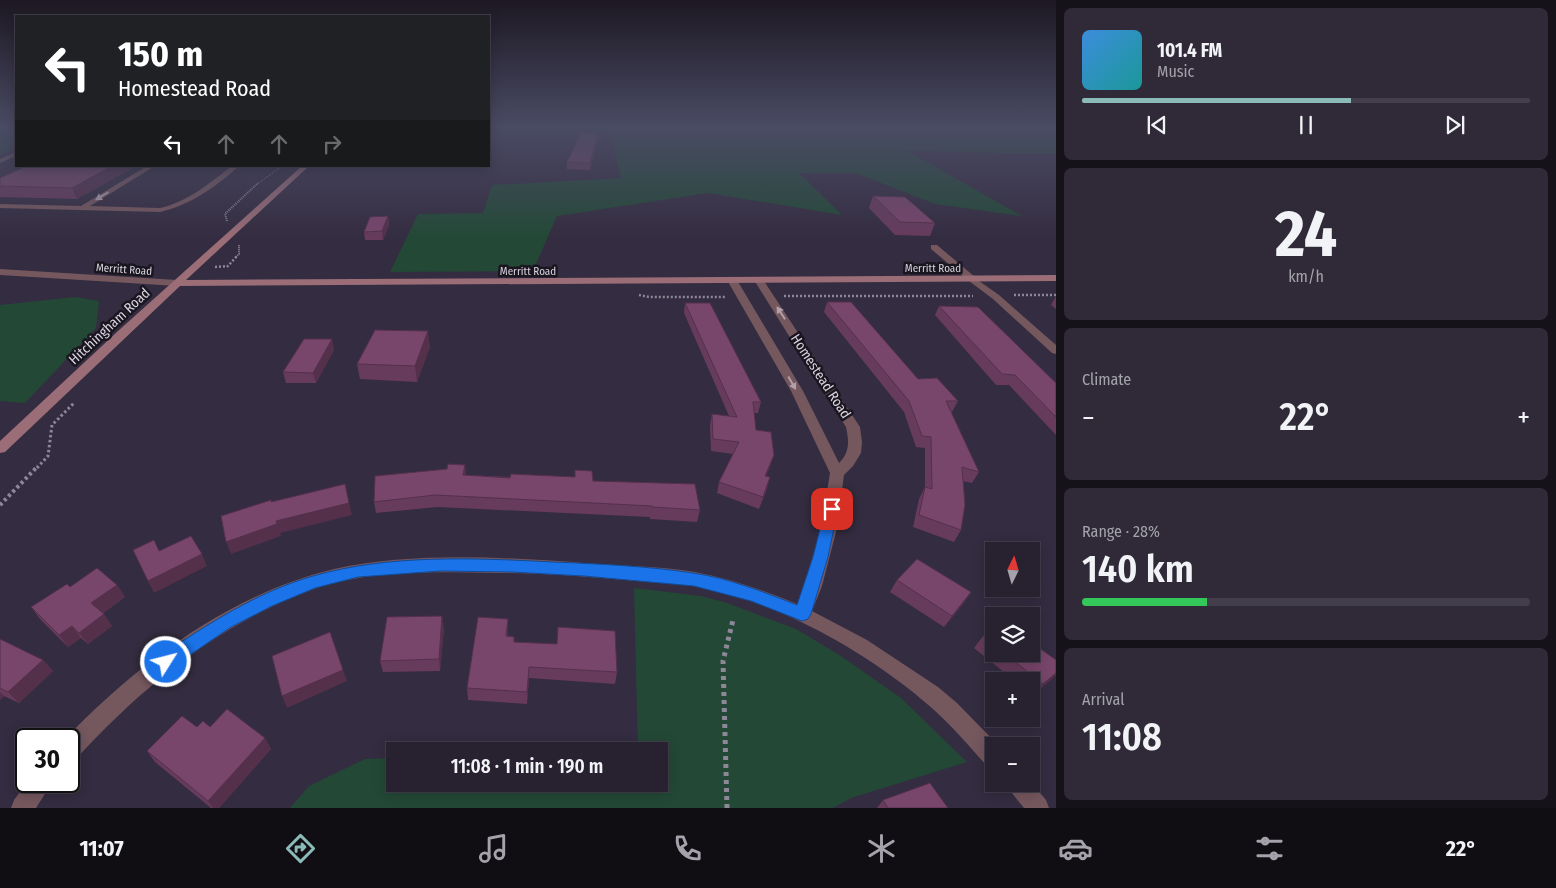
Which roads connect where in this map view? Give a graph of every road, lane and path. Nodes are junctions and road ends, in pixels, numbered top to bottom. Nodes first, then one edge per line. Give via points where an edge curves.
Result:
1 (150, 167) edge
2 (235, 167) edge
3 (305, 167) edge
4 (121, 202) dead end
5 (0, 206) edge
6 (82, 208) junction
7 (102, 208) junction
8 (934, 247) dead end
9 (0, 272) edge
10 (1056, 278) edge
11 (972, 279) junction
12 (732, 280) junction
13 (759, 280) junction
14 (177, 283) junction
15 (631, 292) dead end
16 (1056, 295) edge
17 (779, 296) dead end
18 (974, 296) dead end
19 (1007, 296) dead end
20 (730, 297) dead end
21 (1056, 352) edge
22 (79, 398) dead end
23 (0, 449) edge
24 (837, 473) junction
25 (0, 504) edge
26 (802, 614) junction
27 (733, 620) dead end
28 (80, 738) edge
29 (985, 747) edge
30 (1025, 792) edge
31 (33, 793) edge
32 (22, 808) edge
33 (727, 808) edge
34 (1038, 808) edge

1 -> 6 lane
2 - 7 lane via 174,208
3 - 14 street, Hitchingham Road
4 - 7 lane
5 - 6 lane
6 - 7 lane
8 - 11 lane
9 - 14 street, Merritt Road
10 - 11 street, Merritt Road
11 - 13 street, Merritt Road
11 - 21 street
12 - 13 street, Merritt Road
12 - 14 street, Merritt Road
12 -> 24 street, Homestead Road via 801,399
24 -> 13 street, Homestead Road via 851,460 857,444 853,427
14 - 23 street, Hitchingham Road
15 - 20 path via 649,297
16 - 19 path
17 - 18 path
22 - 25 path via 52,425 48,456
24 - 26 street via 829,528
26 - 28 street via 753,595 694,579 512,566 441,565 358,571 312,583 225,622 129,691
26 - 29 street via 876,654 905,675 942,702
27 - 33 path via 723,661
30 - 34 street
31 - 32 street

